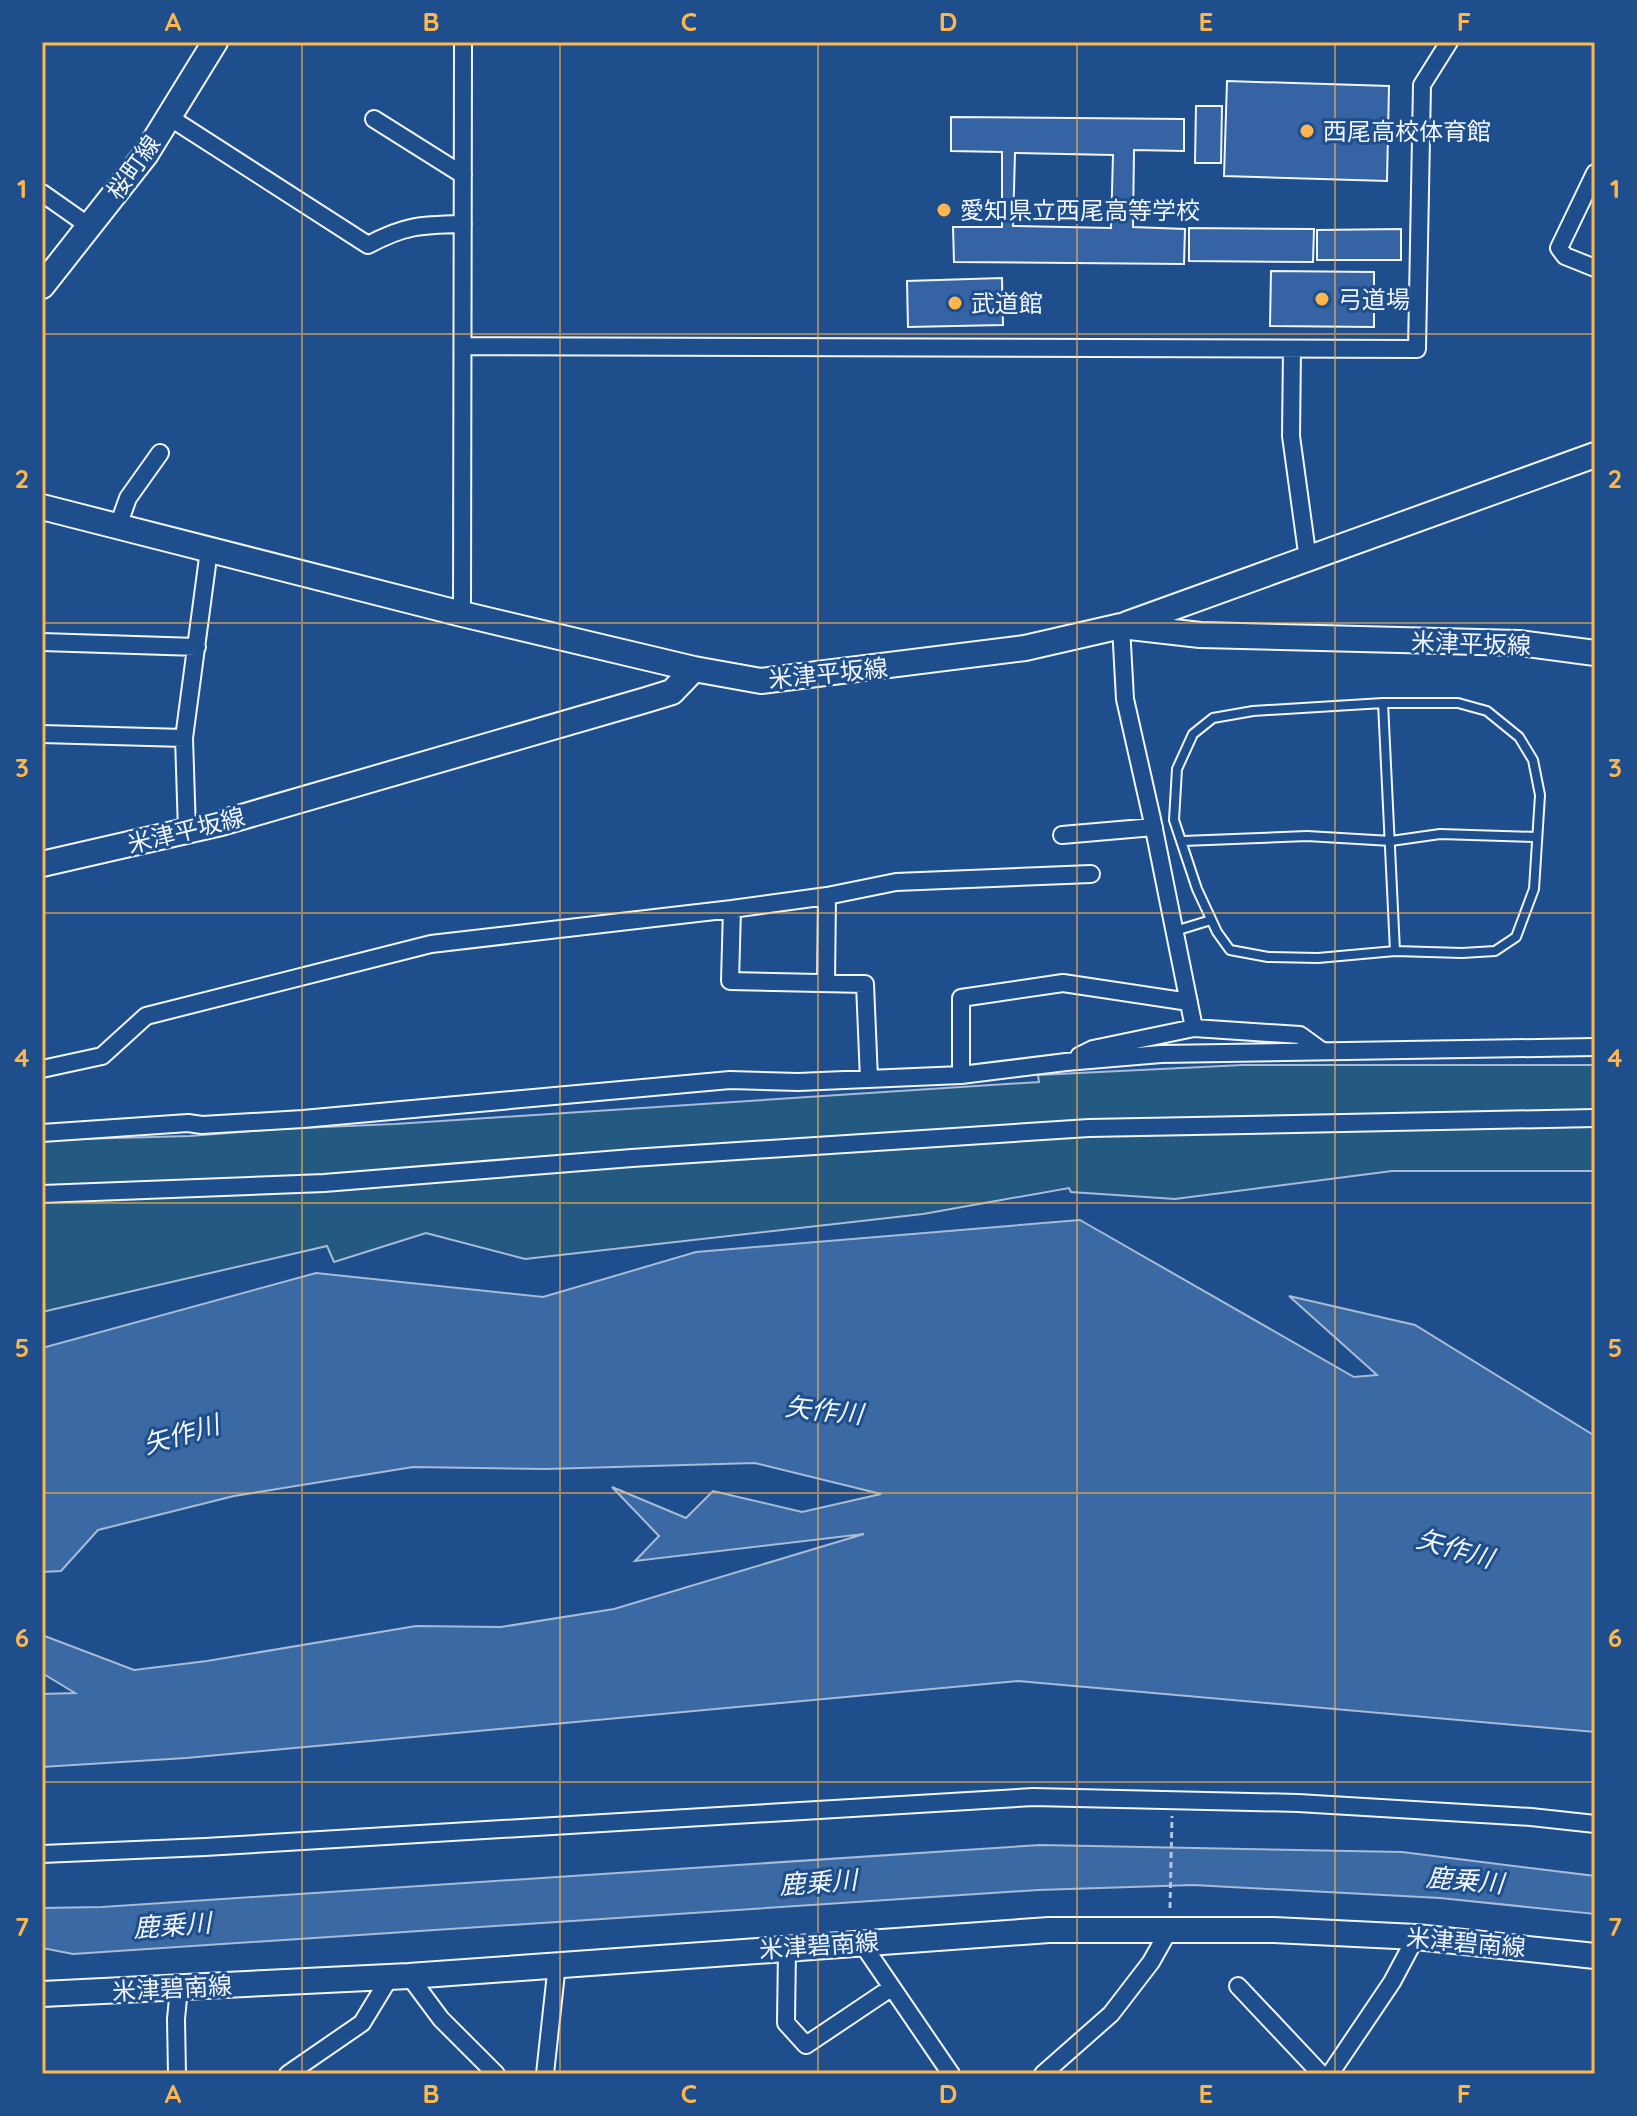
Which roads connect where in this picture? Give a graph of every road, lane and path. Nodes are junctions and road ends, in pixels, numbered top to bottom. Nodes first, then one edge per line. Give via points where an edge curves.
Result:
1 (215, 42) edge
2 (463, 42) edge
3 (1449, 42) edge
4 (169, 117) junction
5 (374, 119) dead end
6 (1595, 173) edge
7 (463, 175) junction
8 (42, 193) edge
9 (463, 224) junction
10 (89, 226) junction
11 (1595, 268) edge
12 (42, 286) edge
13 (463, 346) junction
14 (1292, 349) junction
15 (160, 453) dead end
16 (1595, 455) edge
17 (42, 507) edge
18 (118, 526) junction
19 (209, 550) junction
20 (1308, 560) junction
21 (462, 614) junction
22 (1121, 626) junction
23 (42, 642) edge
24 (197, 647) junction
25 (1595, 653) edge
26 (694, 669) junction
27 (1383, 703) junction
28 (42, 734) edge
29 (184, 738) junction
30 (1154, 827) junction
31 (187, 831) junction
32 (1062, 835) dead end
33 (1536, 837) junction
34 (1183, 841) junction
35 (1391, 841) junction
36 (42, 864) edge
37 (1091, 874) dead end
38 (827, 896) junction
39 (732, 909) junction
40 (1211, 920) junction
41 (1175, 931) junction
42 (1395, 951) junction
43 (826, 983) junction
44 (1189, 1002) junction
45 (1194, 1028) junction
46 (1595, 1047) edge
47 (1322, 1051) junction
48 (1066, 1062) junction
49 (42, 1069) edge
50 (961, 1075) junction
51 (869, 1079) junction
52 (1595, 1118) edge
53 (42, 1133) edge
54 (42, 1194) edge
55 (1173, 1800) junction
56 (1595, 1824) edge
57 (42, 1854) edge
58 (1169, 1920) junction
59 (1416, 1937) junction
60 (861, 1942) junction
61 (787, 1948) junction
62 (1595, 1956) edge
63 (557, 1964) junction
64 (399, 1976) junction
65 (1238, 1986) dead end
66 (179, 1988) junction
67 (891, 1988) junction
68 (42, 1994) edge
69 (1331, 2073) edge
70 (177, 2074) edge
71 (288, 2074) edge
72 (496, 2074) edge
73 (545, 2074) edge
74 (951, 2074) edge
75 (1043, 2074) edge

1 - 4 main road, 桜町線
2 - 7 street
3 - 14 street via 1422,85 1417,349
4 - 9 street via 368,245 412,225
4 - 10 main road, 桜町線
5 - 7 street
6 - 11 street via 1559,248 1565,256
7 - 9 street
8 - 10 street
9 - 13 street
10 - 12 main road, 桜町線
13 - 14 street
13 - 21 street
14 - 20 street via 1291,436
15 - 18 street via 128,498
16 - 20 main road
17 - 18 main road
18 - 19 main road
19 - 21 main road
19 - 24 street
20 - 22 main road
21 - 26 main road
22 - 25 main road, 米津平坂線 via 1200,635 1519,643
22 - 26 main road, 米津平坂線 via 1025,648 775,680
22 - 30 street via 1125,699
23 - 24 street
24 - 29 street
26 - 31 main road, 米津平坂線 via 672,692
27 - 33 lane via 1458,703 1487,711 1519,737 1533,760 1540,795
27 - 34 lane via 1213,718 1193,734 1177,769 1174,820
27 - 35 lane
28 - 29 street
29 - 31 street
30 - 32 street
30 - 41 street
31 - 36 main road, 米津平坂線
33 - 35 lane via 1440,834
33 - 42 lane via 1534,889 1516,937 1495,951
34 - 35 lane via 1307,836
34 - 40 lane
35 - 42 lane
37 - 38 street via 896,882
38 - 39 street
38 - 43 street
39 - 43 street via 730,981
39 - 49 street via 431,944 146,1016 102,1056
40 - 41 lane
40 - 42 lane via 1230,950 1268,957
41 - 44 street
43 - 51 street via 865,984
44 - 45 street
44 - 50 street via 1063,983 961,998
45 - 47 street via 1300,1035
45 - 48 street via 1093,1049
46 - 47 street
47 - 48 street
48 - 50 street
50 - 51 street
51 - 53 street via 730,1080 303,1119
52 - 54 street via 1089,1128 324,1183
55 - 56 street via 1298,1803
55 - 57 street via 1033,1797
55 - 58 path
58 - 59 main road, 米津碧南線
58 - 60 main road, 米津碧南線
58 - 75 street via 1151,1962 1111,2014
59 - 62 main road, 米津碧南線
59 - 69 street
60 - 61 main road, 米津碧南線
60 - 67 street
61 - 63 main road, 米津碧南線
61 - 67 street via 786,2023 806,2045
63 - 64 main road, 米津碧南線
63 - 73 street
64 - 66 main road, 米津碧南線
64 - 71 street via 362,2023
64 - 72 street
65 - 69 street
66 - 68 main road, 米津碧南線
66 - 70 street
67 - 74 street

